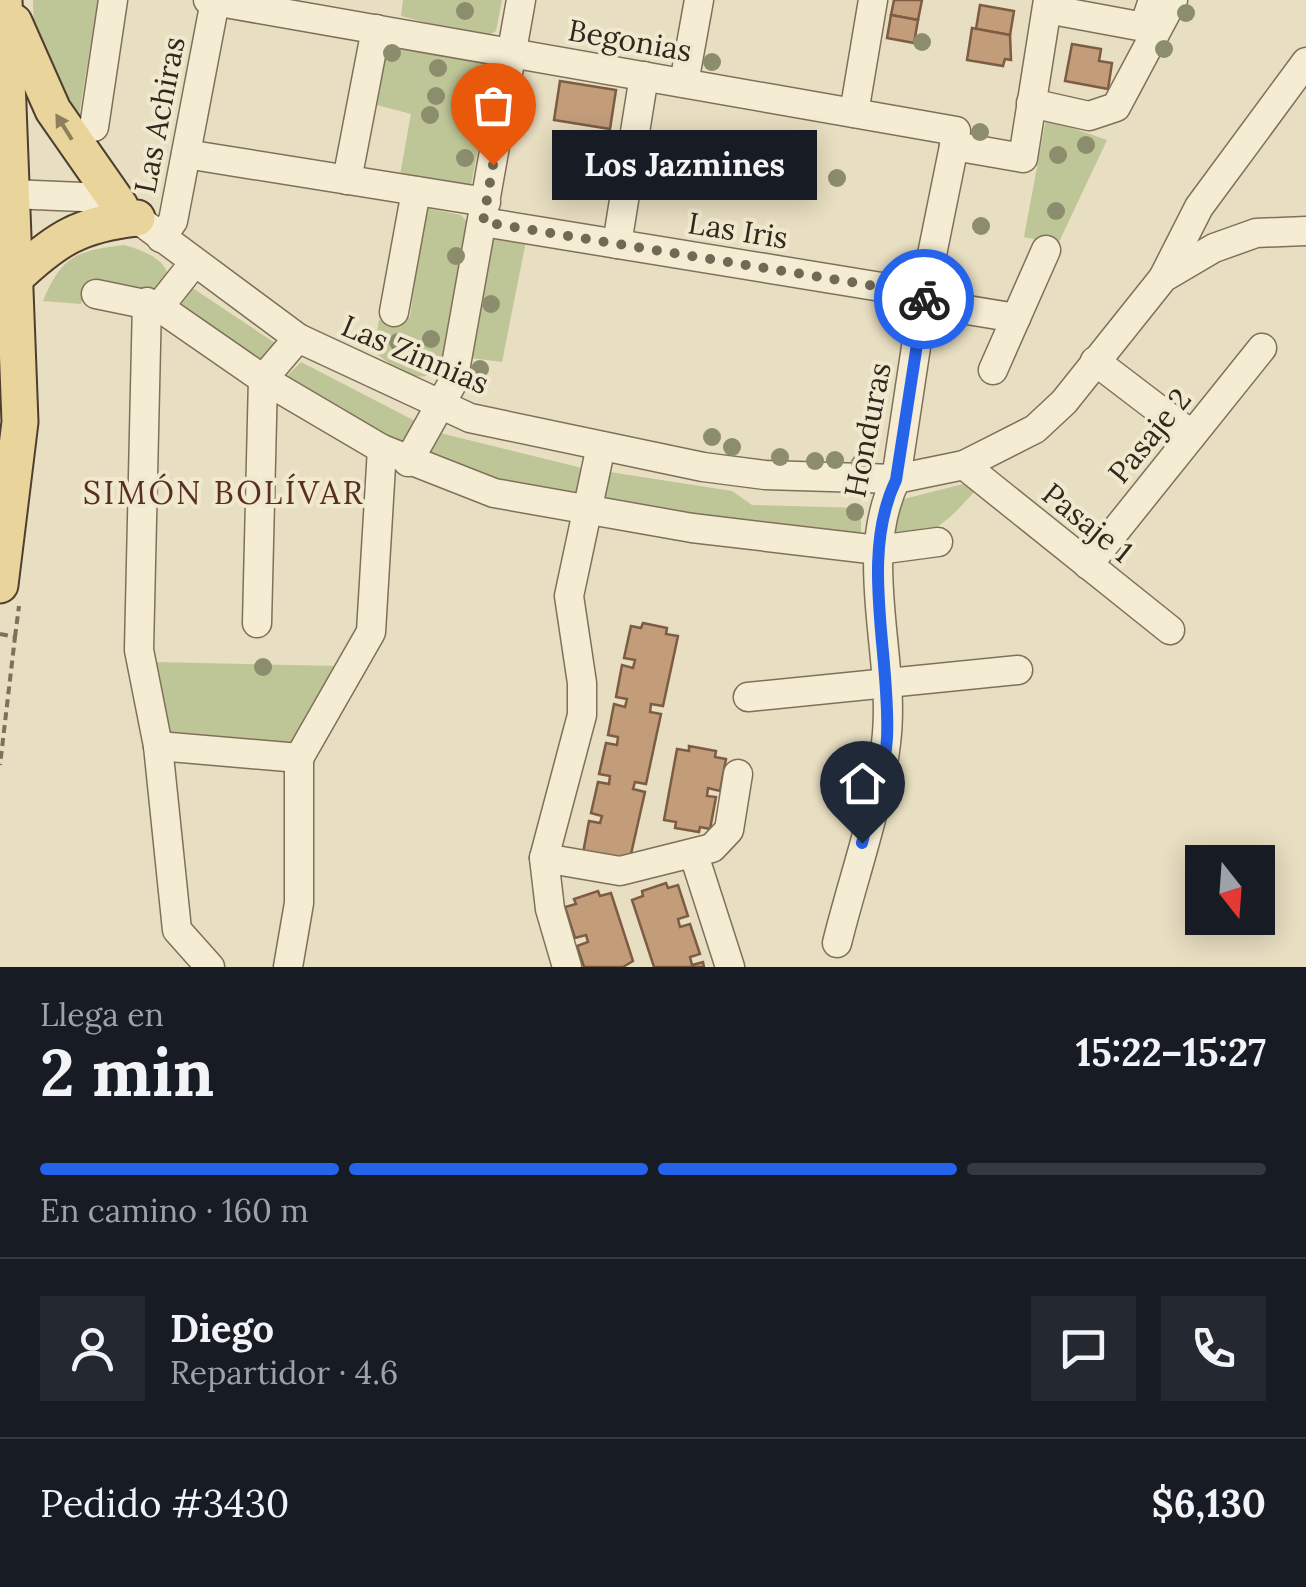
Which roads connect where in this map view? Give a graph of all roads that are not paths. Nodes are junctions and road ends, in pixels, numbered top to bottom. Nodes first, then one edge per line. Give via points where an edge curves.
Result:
1 (5, 0) edge
2 (114, 0) edge
3 (521, 0) edge
4 (699, 0) edge
5 (873, 0) edge
6 (1153, 0) edge
7 (1173, 0) edge
8 (212, 1) edge
9 (1048, 4) edge
10 (343, 12) edge
11 (376, 28) junction
12 (512, 53) junction
13 (1306, 62) edge
14 (644, 76) junction
15 (684, 83) junction
16 (1032, 104) junction
17 (854, 113) junction
18 (94, 127) dead end
19 (954, 146) junction
20 (186, 154) junction
21 (348, 180) junction
22 (416, 191) junction
23 (12, 194) junction
24 (484, 212) junction
25 (139, 221) junction
26 (1306, 232) edge
27 (616, 244) junction
28 (1046, 250) dead end
29 (193, 264) junction
30 (15, 278) junction
31 (1164, 278) junction
32 (96, 294) dead end
33 (924, 298) junction
34 (153, 304) junction
35 (394, 312) dead end
36 (1016, 318) junction
37 (298, 338) junction
38 (1262, 348) dead end
39 (1095, 361) junction
40 (993, 370) dead end
41 (263, 379) junction
42 (442, 406) junction
43 (1192, 435) junction
44 (601, 446) junction
45 (382, 449) junction
46 (408, 462) junction
47 (964, 465) junction
48 (896, 480) junction
49 (586, 509) junction
50 (938, 542) dead end
51 (878, 550) junction
52 (1088, 565) junction
53 (0, 586) edge
54 (258, 622) dead end
55 (1170, 630) dead end
56 (1018, 670) dead end
57 (887, 684) junction
58 (748, 697) dead end
59 (158, 746) junction
60 (299, 758) junction
61 (738, 774) dead end
62 (694, 855) junction
63 (544, 858) junction
64 (838, 944) dead end
65 (210, 967) edge
66 (288, 967) edge
67 (568, 967) edge
68 (730, 967) edge

1 - 23 main road
25 -> 1 main road via 53,110
2 - 18 street
3 - 12 street
4 - 15 street
5 - 17 street
6 - 9 street via 1144,26
7 - 16 street via 1116,107 1090,116
8 - 10 street, Begonias
8 - 20 street, Las Achiras
9 - 16 street
10 - 11 street, Begonias
11 - 12 street, Begonias
11 - 21 street
12 - 14 street, Begonias
12 - 24 street
13 - 31 street via 1200,207
14 - 15 street, Begonias
14 - 27 street
15 - 17 street, Begonias
16 - 19 street, Begonias via 1023,158
17 - 19 street, Begonias via 956,130
19 - 33 street, Honduras
20 - 21 street, Las Iris
20 - 25 street, Las Achiras via 174,221
21 - 22 street, Las Iris
22 - 24 street, Las Iris
22 - 35 street
23 - 25 street, Las Zinnias via 82,197
23 - 30 main road
24 - 27 street, Las Iris
24 - 42 street via 453,382
25 - 29 street, Las Zinnias
25 - 30 main road via 85,227 51,244
26 - 31 street via 1256,233
27 - 33 street, Las Iris
28 - 36 street
29 - 34 street
29 - 37 street, Las Zinnias
30 - 53 main road via 20,422
31 - 39 street, Las Zinnias
32 - 34 street
33 - 36 street, Las Iris
33 - 48 street, Honduras
34 - 41 street
34 - 59 street via 139,650
36 - 40 street
37 - 41 street
37 - 42 street, Las Zinnias
38 - 43 street, Pasaje 2
39 - 43 street
39 - 47 street, Las Zinnias via 1035,429
41 - 45 street
41 - 54 street
42 - 44 street, Las Zinnias
42 - 46 street
43 - 52 street, Pasaje 2
44 - 48 street, Las Zinnias via 765,475
44 - 49 street
45 - 46 street
45 - 60 street via 371,632
46 - 49 street via 494,494
47 - 48 street, Las Zinnias
47 - 52 street, Pasaje 1
48 - 51 street, Honduras via 886,498
49 - 51 street
49 - 63 street via 570,596 582,715
50 - 51 street
51 - 57 street, Honduras
52 - 55 street, Pasaje 1
56 - 57 street
57 - 58 street
57 - 64 street, Honduras via 886,743
59 - 60 street
59 - 65 street via 177,930
60 - 66 street via 299,904
61 - 62 street via 722,842
62 - 63 street via 620,872
62 - 68 street
63 - 67 street via 550,909

